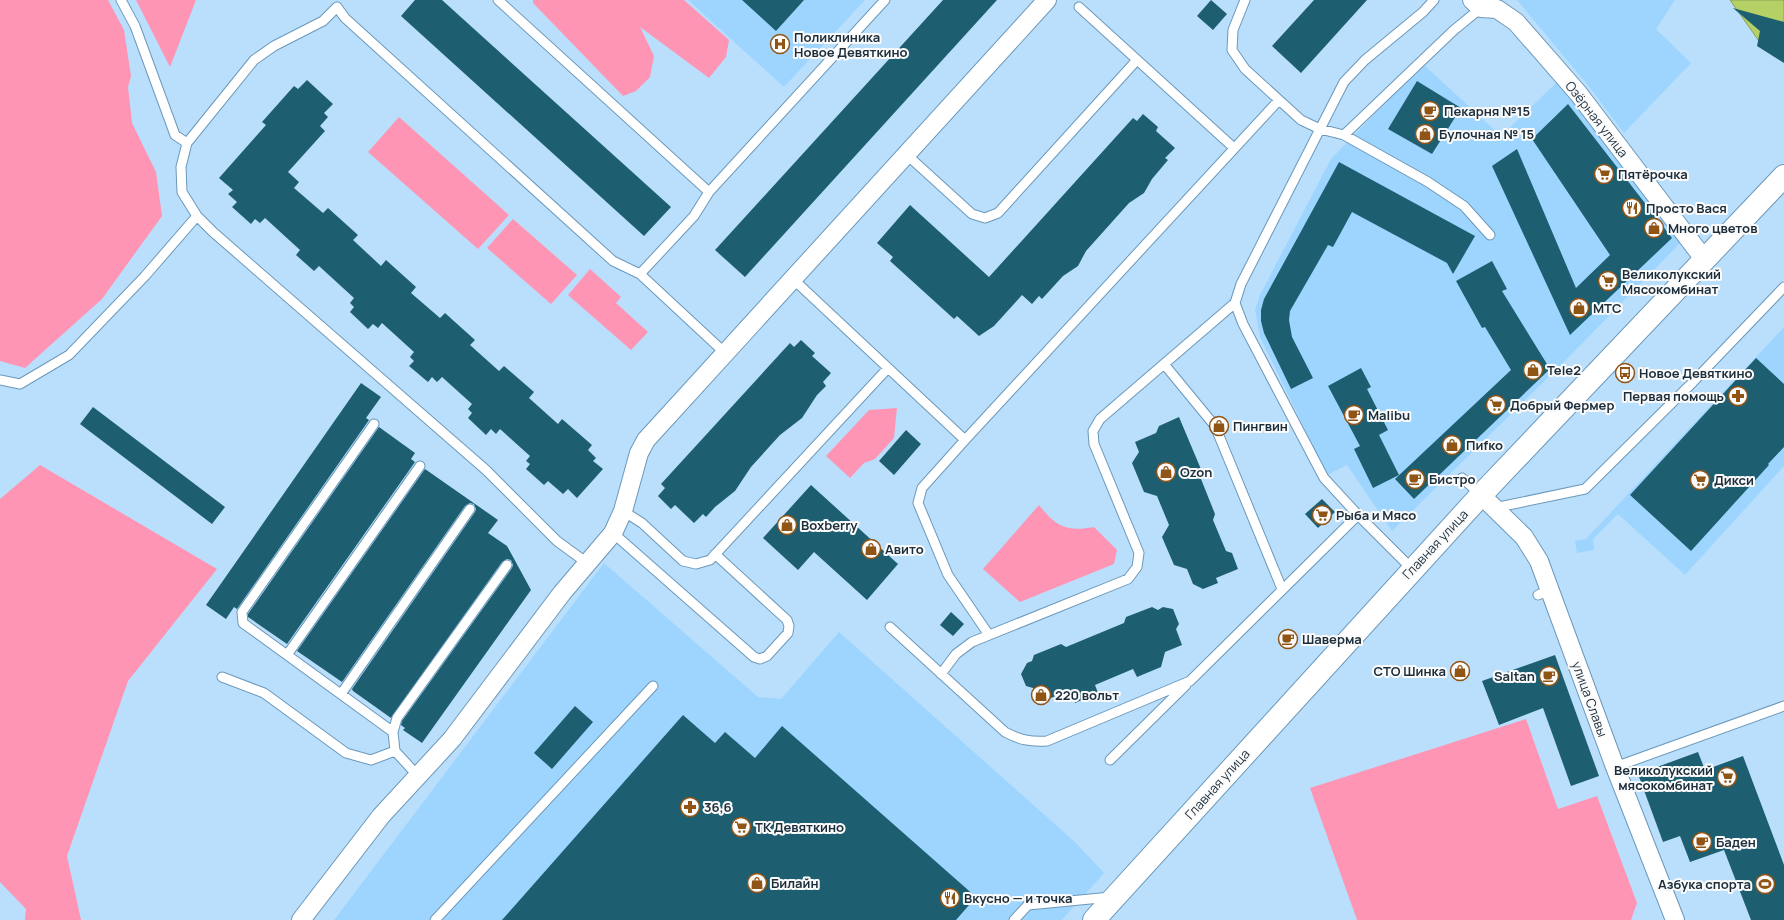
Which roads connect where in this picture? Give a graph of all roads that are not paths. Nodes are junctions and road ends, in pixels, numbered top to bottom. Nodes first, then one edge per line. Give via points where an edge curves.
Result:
1 (121, 0) edge
2 (498, 0) edge
3 (885, 0) edge
4 (1047, 0) edge
5 (1245, 0) edge
6 (1434, 0) edge
7 (338, 4) edge
8 (1486, 4) edge
9 (1079, 7) dead end
10 (1136, 60) junction
11 (1279, 100) junction
12 (1320, 129) junction
13 (1344, 135) junction
14 (187, 143) junction
15 (1234, 148) junction
16 (906, 154) junction
17 (1784, 176) edge
18 (709, 192) junction
19 (197, 216) junction
20 (1490, 235) dead end
21 (1704, 259) junction
22 (640, 274) junction
23 (793, 279) junction
24 (1784, 287) edge
25 (1235, 303) junction
26 (725, 353) junction
27 (1164, 364) junction
28 (888, 368) junction
29 (0, 380) edge
30 (374, 424) dead end
31 (965, 440) junction
32 (420, 466) dead end
33 (1462, 478) dead end
34 (1487, 501) junction
35 (470, 508) dead end
36 (624, 511) junction
37 (1358, 515) junction
38 (613, 533) junction
39 (715, 554) junction
40 (587, 563) junction
41 (507, 565) dead end
42 (1412, 569) junction
43 (1282, 589) junction
44 (890, 627) dead end
45 (989, 636) junction
46 (287, 655) junction
47 (941, 674) junction
48 (222, 677) dead end
49 (1190, 681) junction
50 (653, 686) dead end
51 (341, 694) junction
52 (1784, 706) edge
53 (393, 732) junction
54 (395, 751) junction
55 (1110, 760) dead end
56 (1615, 767) junction
57 (418, 776) junction
58 (1114, 897) junction
59 (301, 920) edge
60 (435, 920) edge
61 (1014, 920) edge
62 (1094, 920) edge
63 (1675, 920) edge

1 - 14 lane via 135,26 175,135
2 - 18 lane
3 - 18 lane
4 - 16 street
5 - 11 lane via 1233,30 1232,50 1245,70
6 - 12 lane via 1364,60 1344,82
7 - 14 lane via 323,21 274,46 254,60
7 - 22 lane via 345,18 613,261
8 - 13 lane via 1454,30
8 - 21 street, Озёрная улица via 1516,22 1578,93
9 - 10 lane
10 - 15 lane
10 - 16 lane via 998,213 985,218 972,214
11 - 12 lane via 1301,120
11 - 15 lane
12 - 13 lane
12 - 25 lane via 1240,284
13 - 20 lane via 1428,182 1464,206
14 - 19 lane via 181,167 182,192
15 - 31 lane
16 - 23 street
17 - 21 main road, Главная улица
18 - 22 lane via 694,216
19 - 29 lane via 145,276 69,355 20,384
19 - 40 lane via 486,470 557,541
21 - 34 main road, Главная улица
22 - 26 lane
23 - 26 street
23 - 28 lane
24 - 34 lane via 1694,382 1585,489
25 - 27 lane
25 - 37 lane via 1243,324 1321,474
26 - 36 street via 646,440
27 - 43 lane via 1215,426
27 - 45 lane via 1100,419 1093,431 1094,444 1139,553 1137,567 1128,579
28 - 31 lane
28 - 39 lane
30 - 46 lane via 242,612 243,624
31 - 45 lane via 922,488 918,503 948,575
32 - 46 lane
33 - 34 lane
34 - 42 main road, Главная улица
34 - 56 street, улица Славы via 1524,537 1540,561 1544,593
35 - 51 lane
36 - 38 street
36 - 39 lane via 642,523 683,561 696,564 710,560
37 - 42 lane
37 - 43 lane
38 - 39 lane via 754,657 767,656 788,633 788,620
38 - 40 street
40 - 57 street via 452,739
41 - 53 lane via 398,718
42 - 58 main road, Главная улица
43 - 49 lane
44 - 47 lane
45 - 47 lane via 972,642 956,654
46 - 51 lane
47 - 49 lane via 1005,732 1017,739 1032,742 1046,740
48 - 54 lane via 264,693 346,753 371,760
49 - 55 lane
50 - 60 lane
51 - 53 lane
52 - 56 lane
53 - 54 lane
54 - 57 lane
56 - 63 street, улица Славы
57 - 59 street via 381,816
58 - 61 lane via 1028,905
58 - 62 main road, Главная улица

